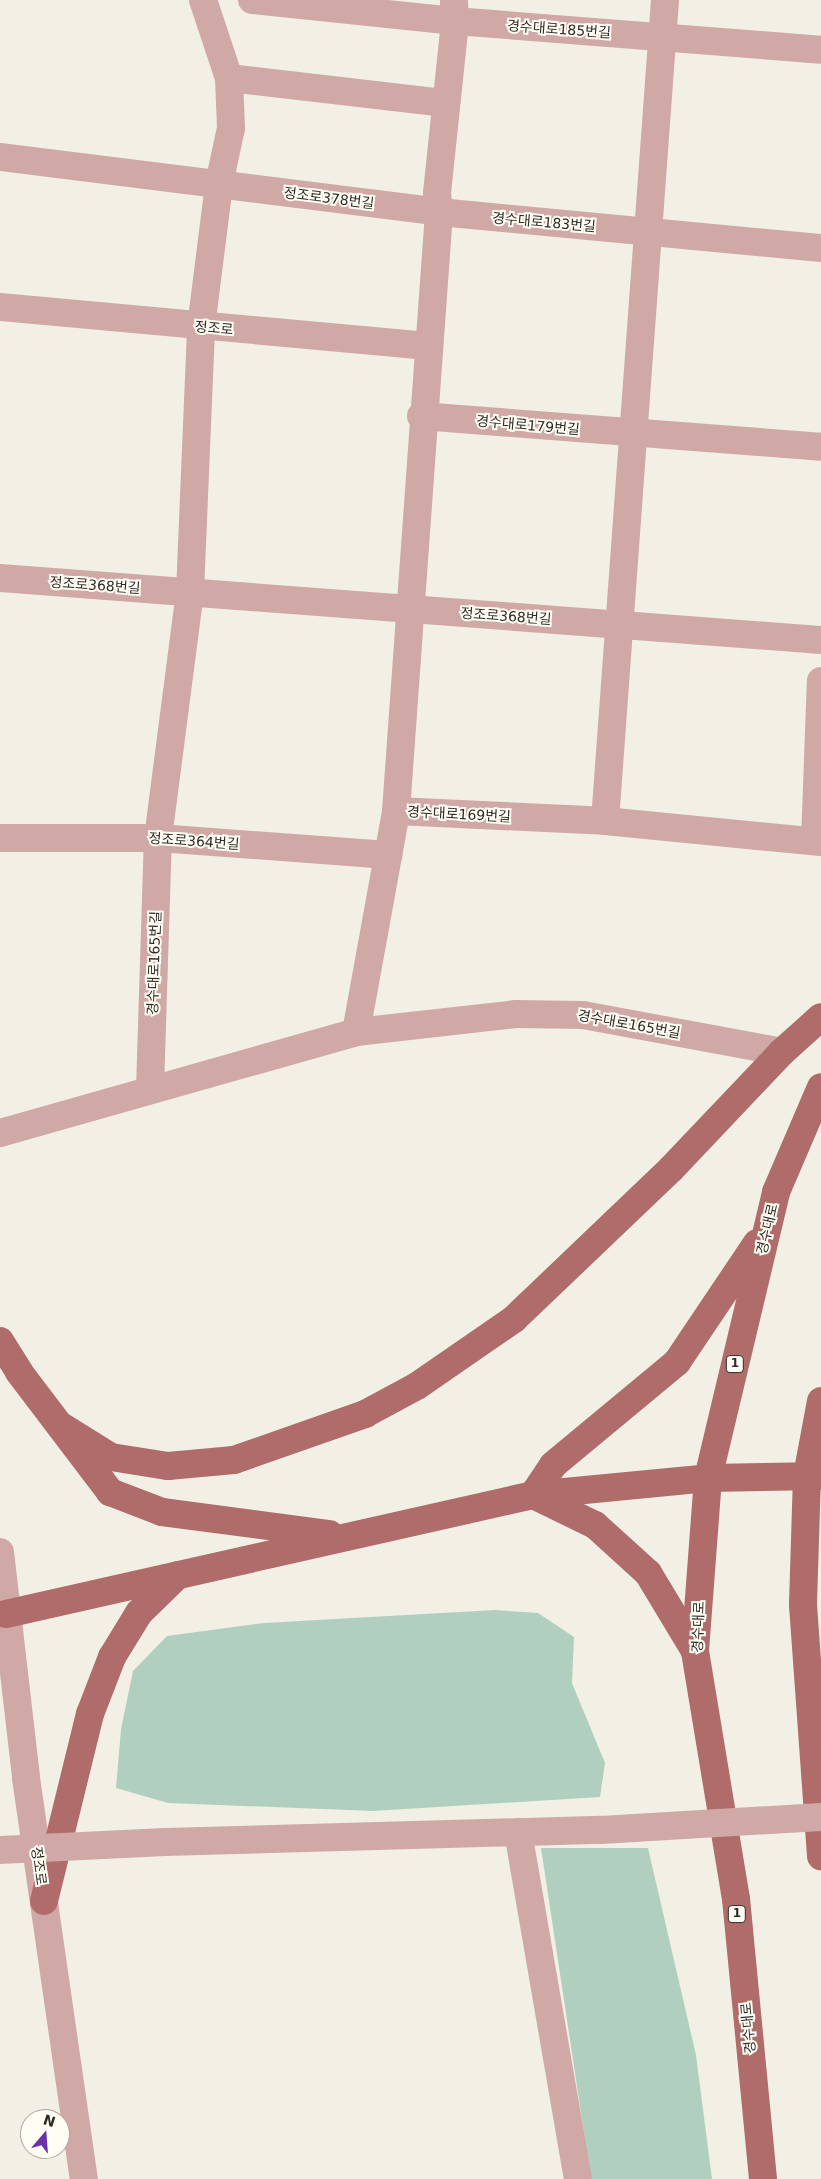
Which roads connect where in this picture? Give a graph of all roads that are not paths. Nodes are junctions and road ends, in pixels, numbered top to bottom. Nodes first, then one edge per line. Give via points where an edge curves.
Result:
1 (203, 0) edge
2 (252, 0) edge
3 (665, 0) edge
4 (455, 10) edge
5 (662, 37) junction
6 (821, 50) edge
7 (229, 78) junction
8 (446, 102) junction
9 (0, 156) edge
10 (219, 184) junction
11 (438, 212) junction
12 (649, 232) junction
13 (821, 248) edge
14 (0, 307) edge
15 (201, 327) junction
16 (428, 346) junction
17 (422, 416) junction
18 (634, 434) junction
19 (821, 447) edge
20 (0, 578) edge
21 (190, 592) junction
22 (408, 608) junction
23 (620, 624) junction
24 (821, 640) edge
25 (821, 681) edge
26 (396, 811) junction
27 (605, 821) junction
28 (0, 838) edge
29 (158, 838) junction
30 (818, 842) edge
31 (388, 855) junction
32 (821, 1017) edge
33 (356, 1032) junction
34 (782, 1052) junction
35 (821, 1087) edge
36 (150, 1089) junction
37 (0, 1132) edge
38 (768, 1228) junction
39 (0, 1341) edge
40 (821, 1401) edge
41 (61, 1426) junction
42 (814, 1476) edge
43 (708, 1478) junction
44 (533, 1495) junction
45 (346, 1537) junction
46 (0, 1552) edge
47 (178, 1575) junction
48 (6, 1614) junction
49 (695, 1651) junction
50 (816, 1704) edge
51 (821, 1817) edge
52 (518, 1832) junction
53 (0, 1850) edge
54 (821, 1856) edge
55 (44, 1901) junction
56 (84, 2179) edge
57 (578, 2179) edge
58 (763, 2179) edge

1 - 7 street
2 - 4 street, 경수대로185번길
3 - 5 street
4 - 5 street, 경수대로185번길
4 - 8 street, 경수대로169번길
5 - 6 street, 경수대로185번길
5 - 12 street
7 - 8 street
7 - 10 street via 231,128
8 - 11 street, 경수대로169번길
9 - 10 street, 정조로378번길
10 - 11 street, 정조로378번길
10 - 15 street
11 - 12 street, 경수대로183번길
11 - 16 street, 경수대로169번길
12 - 13 street, 경수대로183번길
12 - 18 street
14 - 15 street, 정조로
15 - 16 street, 정조로
15 - 21 street
16 - 17 street, 경수대로169번길
17 - 18 street, 경수대로179번길
17 - 22 street, 경수대로169번길
18 - 19 street, 경수대로179번길
18 - 23 street
20 - 21 street, 정조로368번길
21 - 22 street, 정조로368번길
21 - 29 street
22 - 23 street, 정조로368번길
22 - 26 street, 경수대로169번길
23 - 24 street, 정조로368번길
23 - 27 street
25 - 30 street, 경수대로169번길
26 - 27 street, 경수대로169번길
26 - 31 street
27 - 30 street, 경수대로169번길
28 - 29 street, 정조로364번길
29 - 31 street, 정조로364번길
29 - 36 street, 경수대로165번길
31 - 33 street
32 - 34 main road
33 - 34 street, 경수대로165번길 via 516,1014 583,1015
33 - 36 street, 경수대로165번길
34 - 41 main road via 671,1169 514,1319 417,1386 365,1414 234,1460 168,1466 111,1457
35 - 38 main road, 경수대로 / 1 via 776,1192
36 - 37 street, 경수대로165번길
38 - 43 main road, 경수대로 / 1
38 - 44 main road via 677,1362 553,1465
39 - 41 main road via 19,1372
40 - 42 main road
41 - 45 main road via 110,1492 162,1512
42 - 43 main road
42 - 50 main road via 803,1605
43 - 44 main road
43 - 49 main road, 경수대로 / 1
44 - 45 main road
44 - 49 main road via 595,1526 648,1573
45 - 47 main road
46 - 48 street, 정조로
47 - 48 main road
47 - 55 main road via 139,1614 112,1657 90,1714
48 - 55 street, 정조로
49 - 58 main road, 경수대로 / 1 via 736,1899
50 - 54 main road
51 - 52 street, bridge
52 - 53 street, bridge
52 - 57 street
55 - 56 street, 정조로

